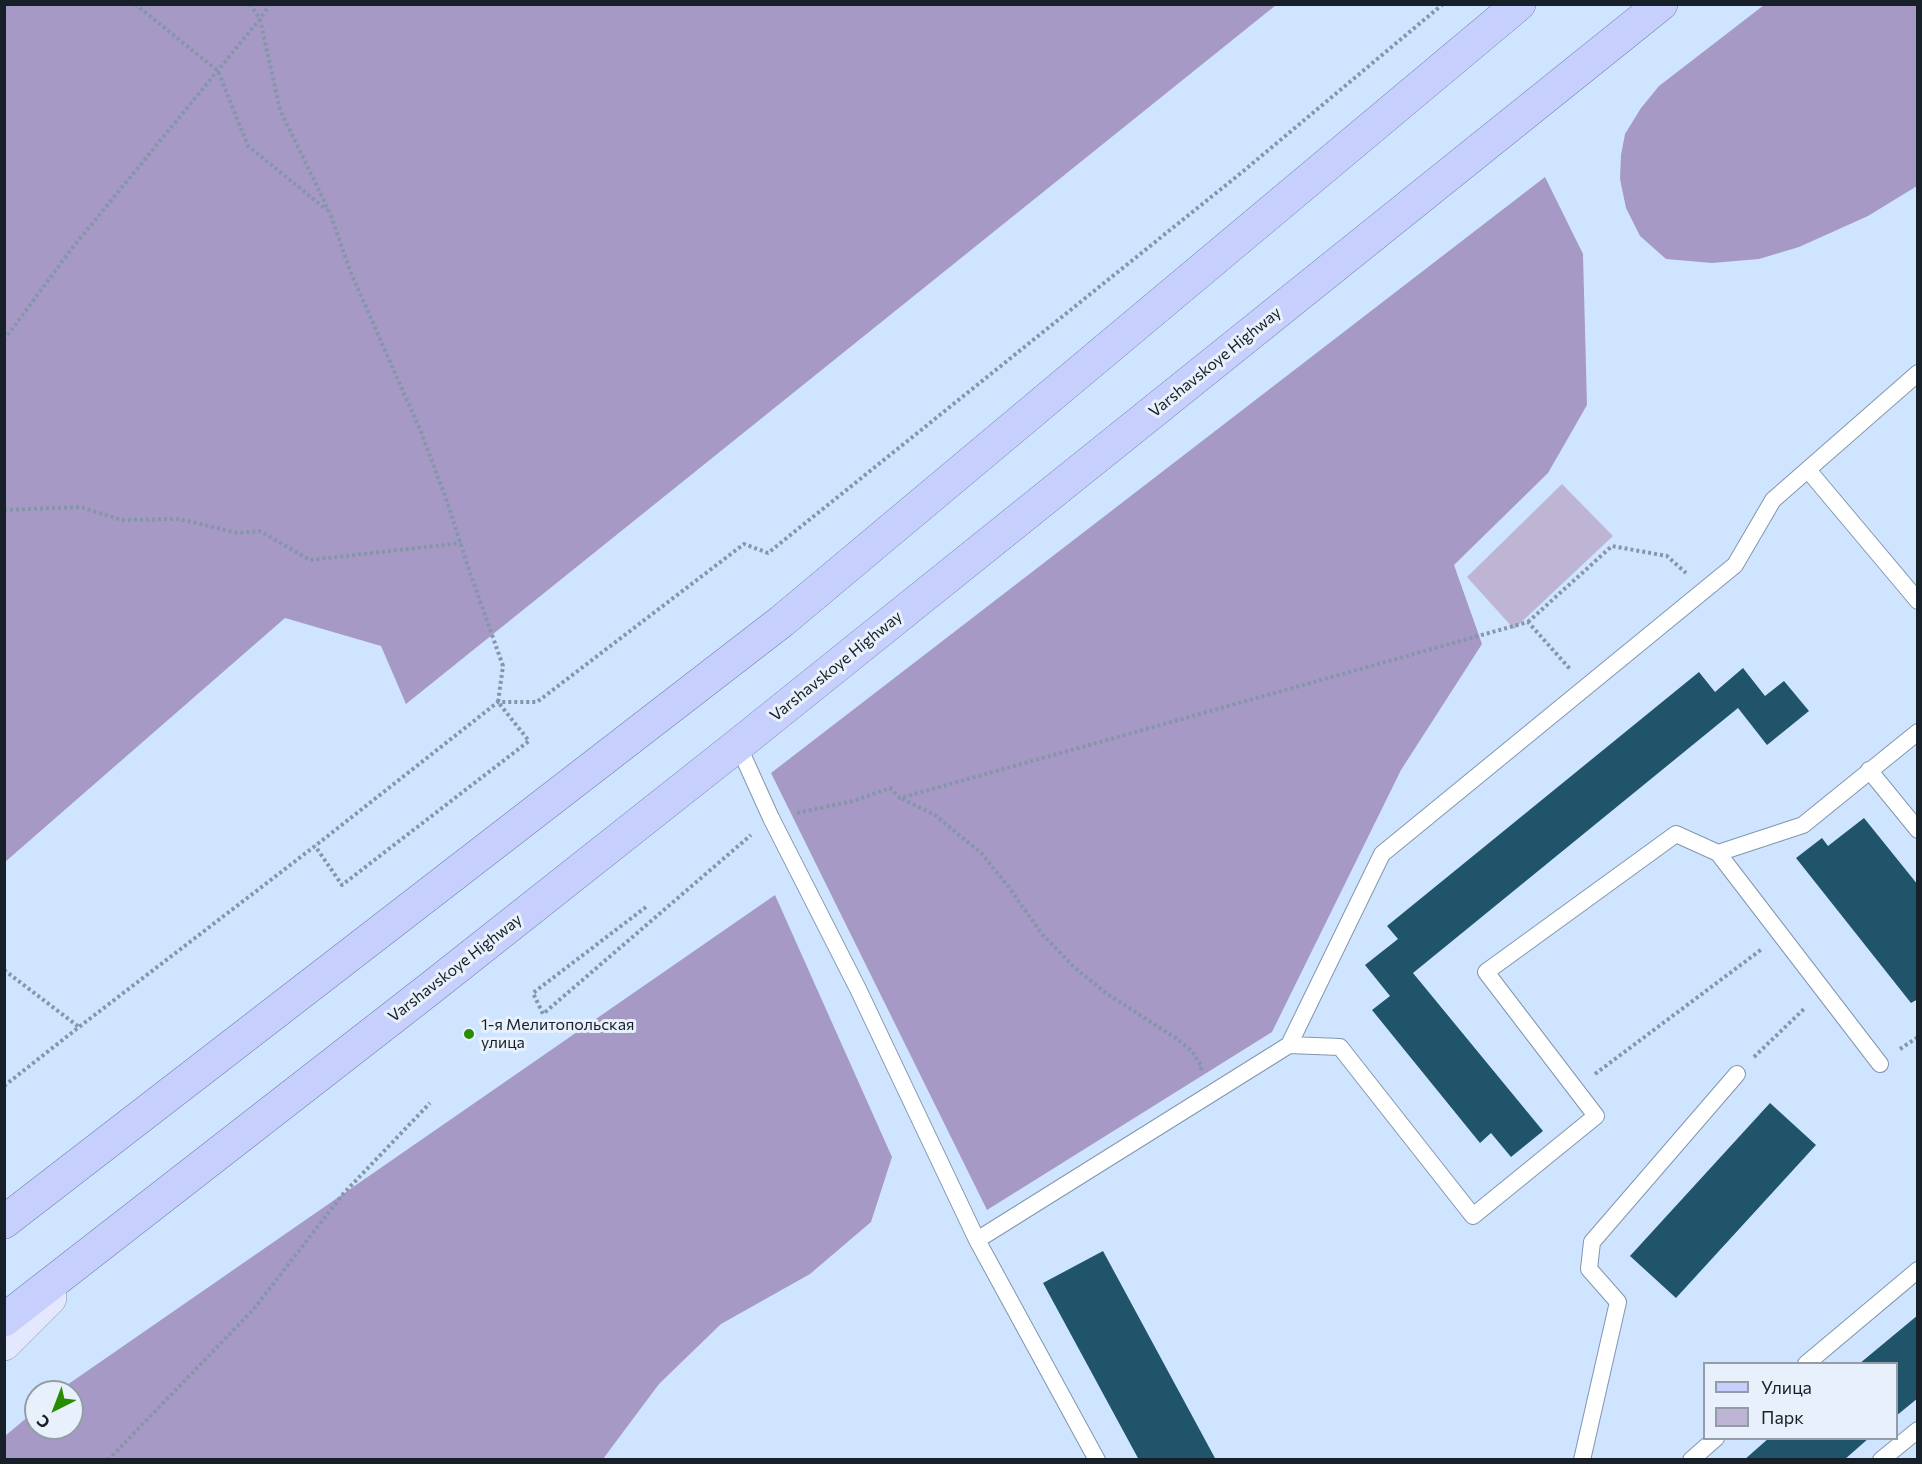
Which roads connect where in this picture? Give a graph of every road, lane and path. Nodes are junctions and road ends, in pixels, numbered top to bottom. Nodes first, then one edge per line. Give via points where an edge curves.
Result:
1 (135, 4) edge
2 (250, 4) edge
3 (270, 4) edge
4 (1443, 4) edge
5 (1519, 4) edge
6 (1661, 4) edge
7 (260, 19) junction
8 (218, 71) junction
9 (330, 213) junction
10 (4, 340) edge
11 (1917, 373) edge
12 (1808, 470) junction
13 (4, 510) edge
14 (460, 543) junction
15 (1704, 590) junction
16 (1917, 602) edge
17 (1528, 622) junction
18 (1586, 687) junction
19 (498, 702) junction
20 (1917, 732) edge
21 (738, 745) junction
22 (1869, 771) junction
23 (900, 798) junction
24 (771, 818) junction
25 (1917, 830) edge
26 (315, 846) junction
27 (1718, 853) junction
28 (646, 907) dead end
29 (1780, 935) junction
30 (4, 970) edge
31 (1824, 991) junction
32 (79, 1027) junction
33 (1288, 1045) junction
34 (1880, 1064) dead end
35 (1737, 1074) joint
36 (4, 1086) edge
37 (1576, 1089) junction
38 (430, 1103) dead end
39 (1175, 1116) junction
40 (62, 1178) junction
41 (4, 1206) edge
42 (4, 1222) edge
43 (111, 1237) junction
44 (977, 1240) junction
45 (1917, 1270) edge
46 (4, 1320) edge
47 (4, 1344) edge
48 (1808, 1362) edge
49 (1917, 1430) edge
50 (1714, 1440) edge
51 (108, 1460) edge
52 (1097, 1460) edge
53 (1582, 1460) edge
54 (1691, 1460) edge
55 (1881, 1460) edge

1 - 8 path
2 - 7 path
3 - 7 path
4 - 19 path via 1222,188 768,553 744,544 537,702
5 - 40 main road via 782,621
6 - 21 main road, Varshavskoye Highway
7 - 8 path
7 - 9 path via 280,110
8 - 9 path via 248,146
8 - 10 path via 73,247
9 - 14 path via 351,273 421,432
11 - 12 lane
12 - 15 lane via 1773,500 1735,565
12 - 16 lane
13 - 14 path via 80,507 122,520 178,519 238,533 260,531 310,560
14 - 19 path via 503,666
15 - 17 path via 1668,556 1612,546
15 - 18 lane
17 - 18 path
17 - 23 path
18 - 33 lane via 1382,854
19 - 26 path
19 - 26 path via 529,741 342,885
20 - 22 lane
21 - 24 lane
21 - 43 main road, Varshavskoye Highway
22 - 25 lane
22 - 27 lane via 1803,825
23 - 24 path via 890,788 854,801
23 - 39 path via 935,815 981,853 1042,934 1075,968 1192,1051 1202,1067
24 - 28 path via 543,1014 533,993
24 - 44 lane via 858,989
26 - 32 path
27 - 29 lane
27 - 37 lane via 1676,834 1486,972
29 - 31 lane
29 - 37 path
30 - 32 path
31 - 34 lane
31 - 35 path
32 - 36 path
33 - 37 lane via 1340,1047 1473,1216 1596,1116
33 - 39 lane
35 - 53 lane via 1592,1242 1589,1269 1618,1302
38 - 51 path via 343,1194 253,1310
39 - 44 lane
40 - 41 main road
40 - 42 main road
43 - 46 main road, Varshavskoye Highway
43 - 47 main road
44 - 52 lane
45 - 48 lane
49 - 55 lane
50 - 54 lane

